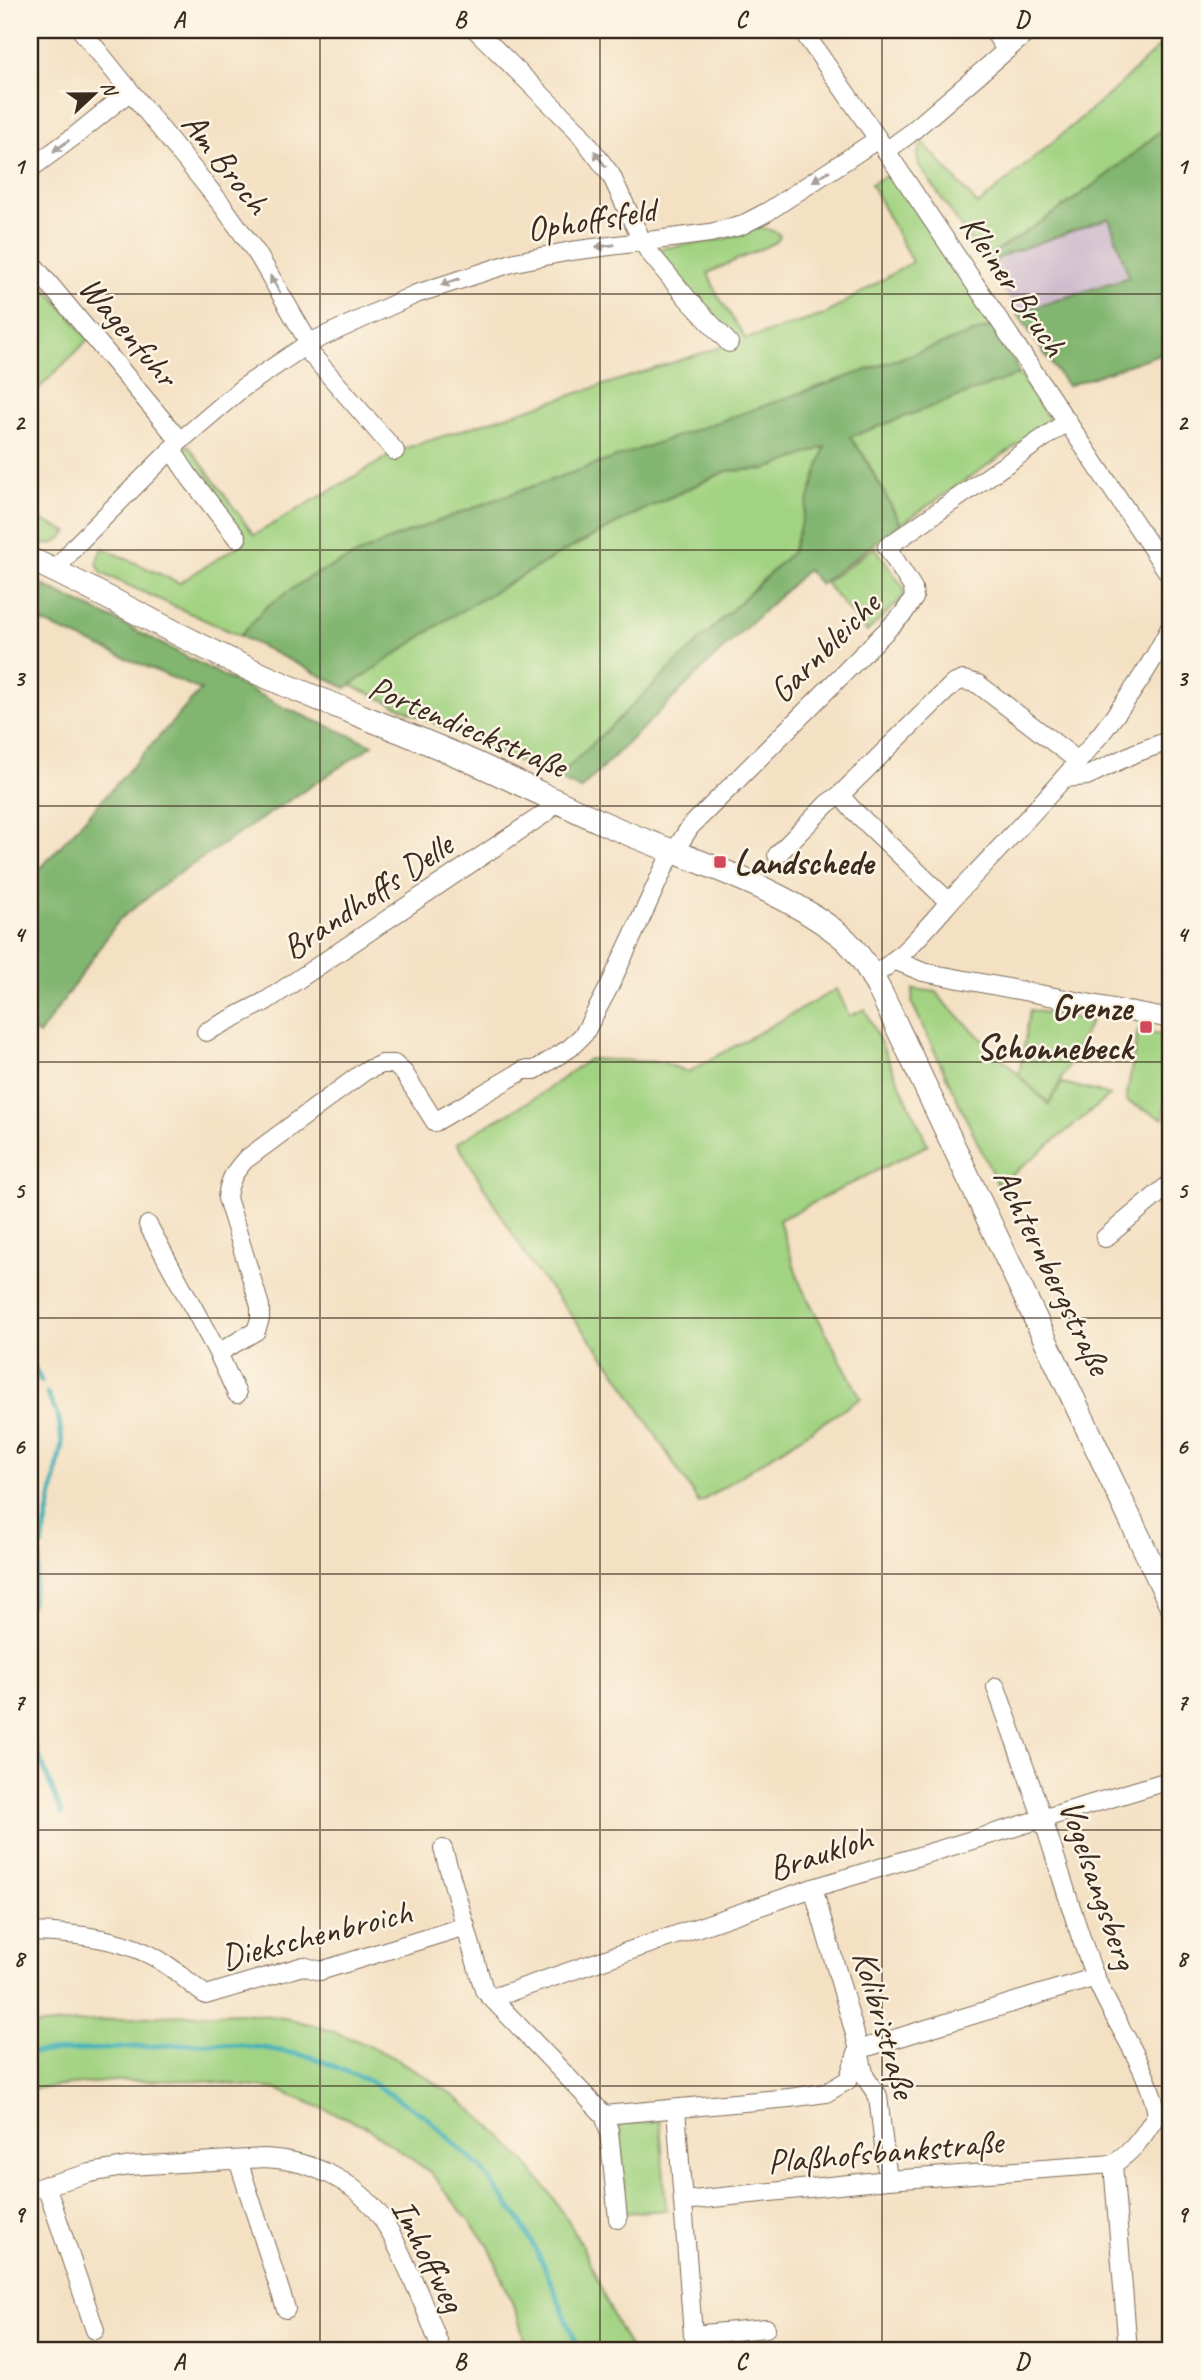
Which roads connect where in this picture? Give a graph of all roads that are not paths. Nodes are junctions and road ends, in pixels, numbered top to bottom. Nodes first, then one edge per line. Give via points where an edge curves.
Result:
1 (81, 30) edge
2 (476, 30) edge
3 (802, 30) edge
4 (993, 30) edge
5 (1030, 30) edge
6 (1006, 50) junction
7 (130, 92) junction
8 (882, 145) junction
9 (30, 169) edge
10 (642, 241) junction
11 (30, 261) edge
12 (729, 343) dead end
13 (307, 345) junction
14 (1068, 421) junction
15 (176, 445) junction
16 (395, 451) dead end
17 (237, 538) dead end
18 (30, 559) edge
19 (55, 570) junction
20 (1171, 577) edge
21 (1171, 626) edge
22 (1171, 740) edge
23 (1078, 761) junction
24 (1065, 778) junction
25 (840, 795) junction
26 (555, 801) junction
27 (675, 851) junction
28 (777, 855) dead end
29 (949, 902) junction
30 (894, 960) junction
31 (870, 973) junction
32 (1171, 1019) edge
33 (206, 1032) dead end
34 (1171, 1183) edge
35 (148, 1225) dead end
36 (1105, 1238) dead end
37 (218, 1353) junction
38 (237, 1394) dead end
39 (1171, 1605) edge
40 (996, 1687) dead end
41 (1171, 1780) edge
42 (1042, 1818) junction
43 (443, 1849) dead end
44 (813, 1888) junction
45 (466, 1926) junction
46 (30, 1932) edge
47 (1096, 1977) junction
48 (492, 1998) junction
49 (858, 2050) junction
50 (676, 2109) junction
51 (604, 2115) junction
52 (238, 2160) junction
53 (1113, 2164) junction
54 (888, 2180) junction
55 (38, 2187) edge
56 (683, 2201) junction
57 (618, 2219) dead end
58 (285, 2309) dead end
59 (766, 2328) dead end
60 (95, 2330) dead end
61 (442, 2350) edge
62 (1128, 2350) edge

1 - 7 street, Am Broch
10 -> 2 street via 601,159 560,111
3 - 8 street, Kleiner Bruch
4 - 6 street
5 - 6 street, Ophoffsfeld
6 - 8 street, Ophoffsfeld via 908,135
7 -> 9 street
13 -> 7 street, Am Broch via 258,256
8 -> 10 street, Ophoffsfeld via 740,226
8 - 14 street, Kleiner Bruch
10 - 12 street
10 -> 13 street, Ophoffsfeld via 552,254 465,276 416,293
11 - 15 street, Wagenfuhr
13 - 15 street, Ophoffsfeld via 241,389
13 - 16 street
14 - 20 street, Kleiner Bruch
14 - 27 street, Garnbleiche via 887,547 913,588 909,606 690,827
15 - 17 street via 191,479
15 - 19 street, Ophoffsfeld
18 - 19 street, Portendieckstraße
19 - 26 street, Portendieckstraße via 246,667
21 - 23 street
22 - 24 street via 1087,776
23 - 24 street
23 - 25 street via 978,684 964,680 953,684
24 - 29 street
25 - 28 street
25 - 29 street
26 - 27 street, Portendieckstraße
26 - 33 street, Brandhoffs Delle via 547,812 288,987
27 - 31 street, Portendieckstraße via 803,911 841,936
27 - 37 street via 588,1027 570,1048 435,1122 404,1073 394,1065 382,1064 365,1071 234,1172 227,1198 260,1319 256,1331
29 - 30 street
30 - 31 street
30 - 32 street via 923,972
31 - 39 street, Achternbergstraße
34 - 36 street
35 - 37 street
37 - 38 street
40 - 42 street, Vogelsangsberg
41 - 42 street, Braukloh
42 - 44 street, Braukloh
42 - 47 street, Vogelsangsberg
43 - 45 street
44 - 48 street, Braukloh
44 - 49 street, Kolibristraße
45 - 46 street, Diekschenbroich via 320,1971 303,1966 206,1995 135,1947
45 - 48 street via 484,1990
47 - 49 street
47 - 53 street, Vogelsangsberg via 1143,2071 1157,2114 1143,2137
48 - 51 street
49 - 50 street via 848,2080 825,2093
49 - 54 street, Kolibristraße via 865,2077 878,2096
50 - 51 street
50 - 56 street
51 - 57 street
52 - 55 street, Imhoffweg via 130,2166
52 - 58 street
52 - 61 street, Imhoffweg via 284,2159 310,2166 366,2200 402,2256
53 - 54 street, Plaßhofsbankstraße
53 - 62 street
54 - 56 street, Plaßhofsbankstraße
55 - 60 street, Imhoffweg
56 - 59 street via 693,2335

